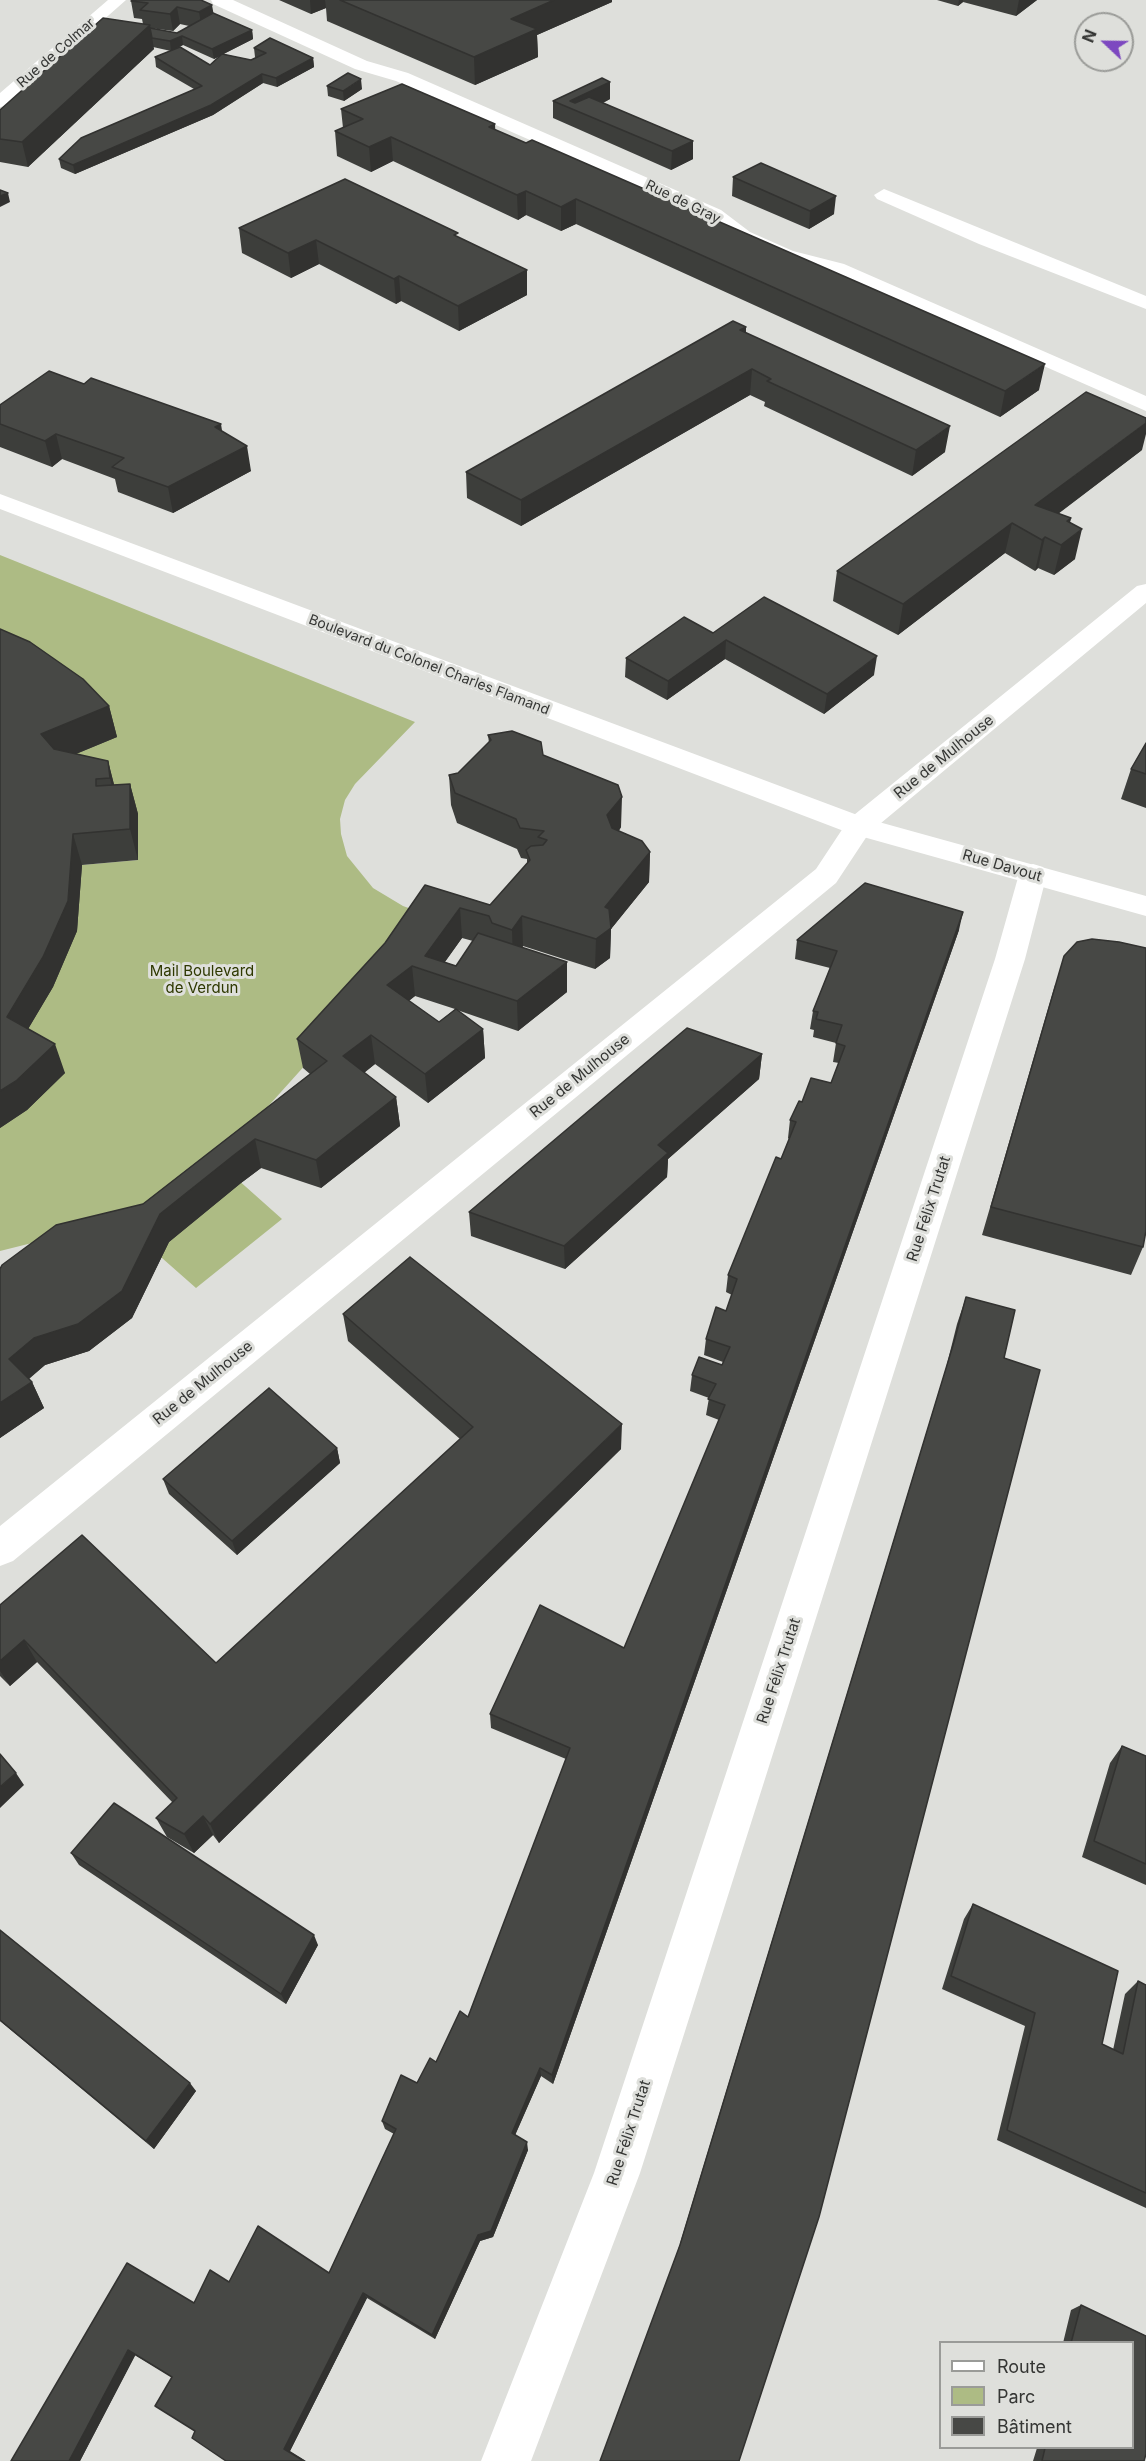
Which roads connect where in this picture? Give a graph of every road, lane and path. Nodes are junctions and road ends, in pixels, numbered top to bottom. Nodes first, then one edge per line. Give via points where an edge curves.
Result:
1 (114, 1) edge
2 (218, 1) edge
3 (0, 102) edge
4 (884, 195) dead end
5 (1146, 303) edge
6 (1146, 404) edge
7 (0, 501) edge
8 (1146, 591) edge
9 (859, 826) junction
10 (1033, 874) junction
11 (1146, 906) edge
12 (0, 1549) edge
13 (506, 2461) edge

1 - 3 street, Rue de Colmar
2 - 6 street, Rue de Gray via 714,214 743,236 775,250 837,268
4 - 5 street
7 - 9 street, Boulevard du Colonel Charles Flamand
8 - 9 street, Rue de Mulhouse
9 - 10 street, Rue Davout
9 - 12 street, Rue de Mulhouse via 826,876
10 - 11 street, Rue Davout
10 - 13 street, Rue Félix Trutat via 1010,959 617,2173

